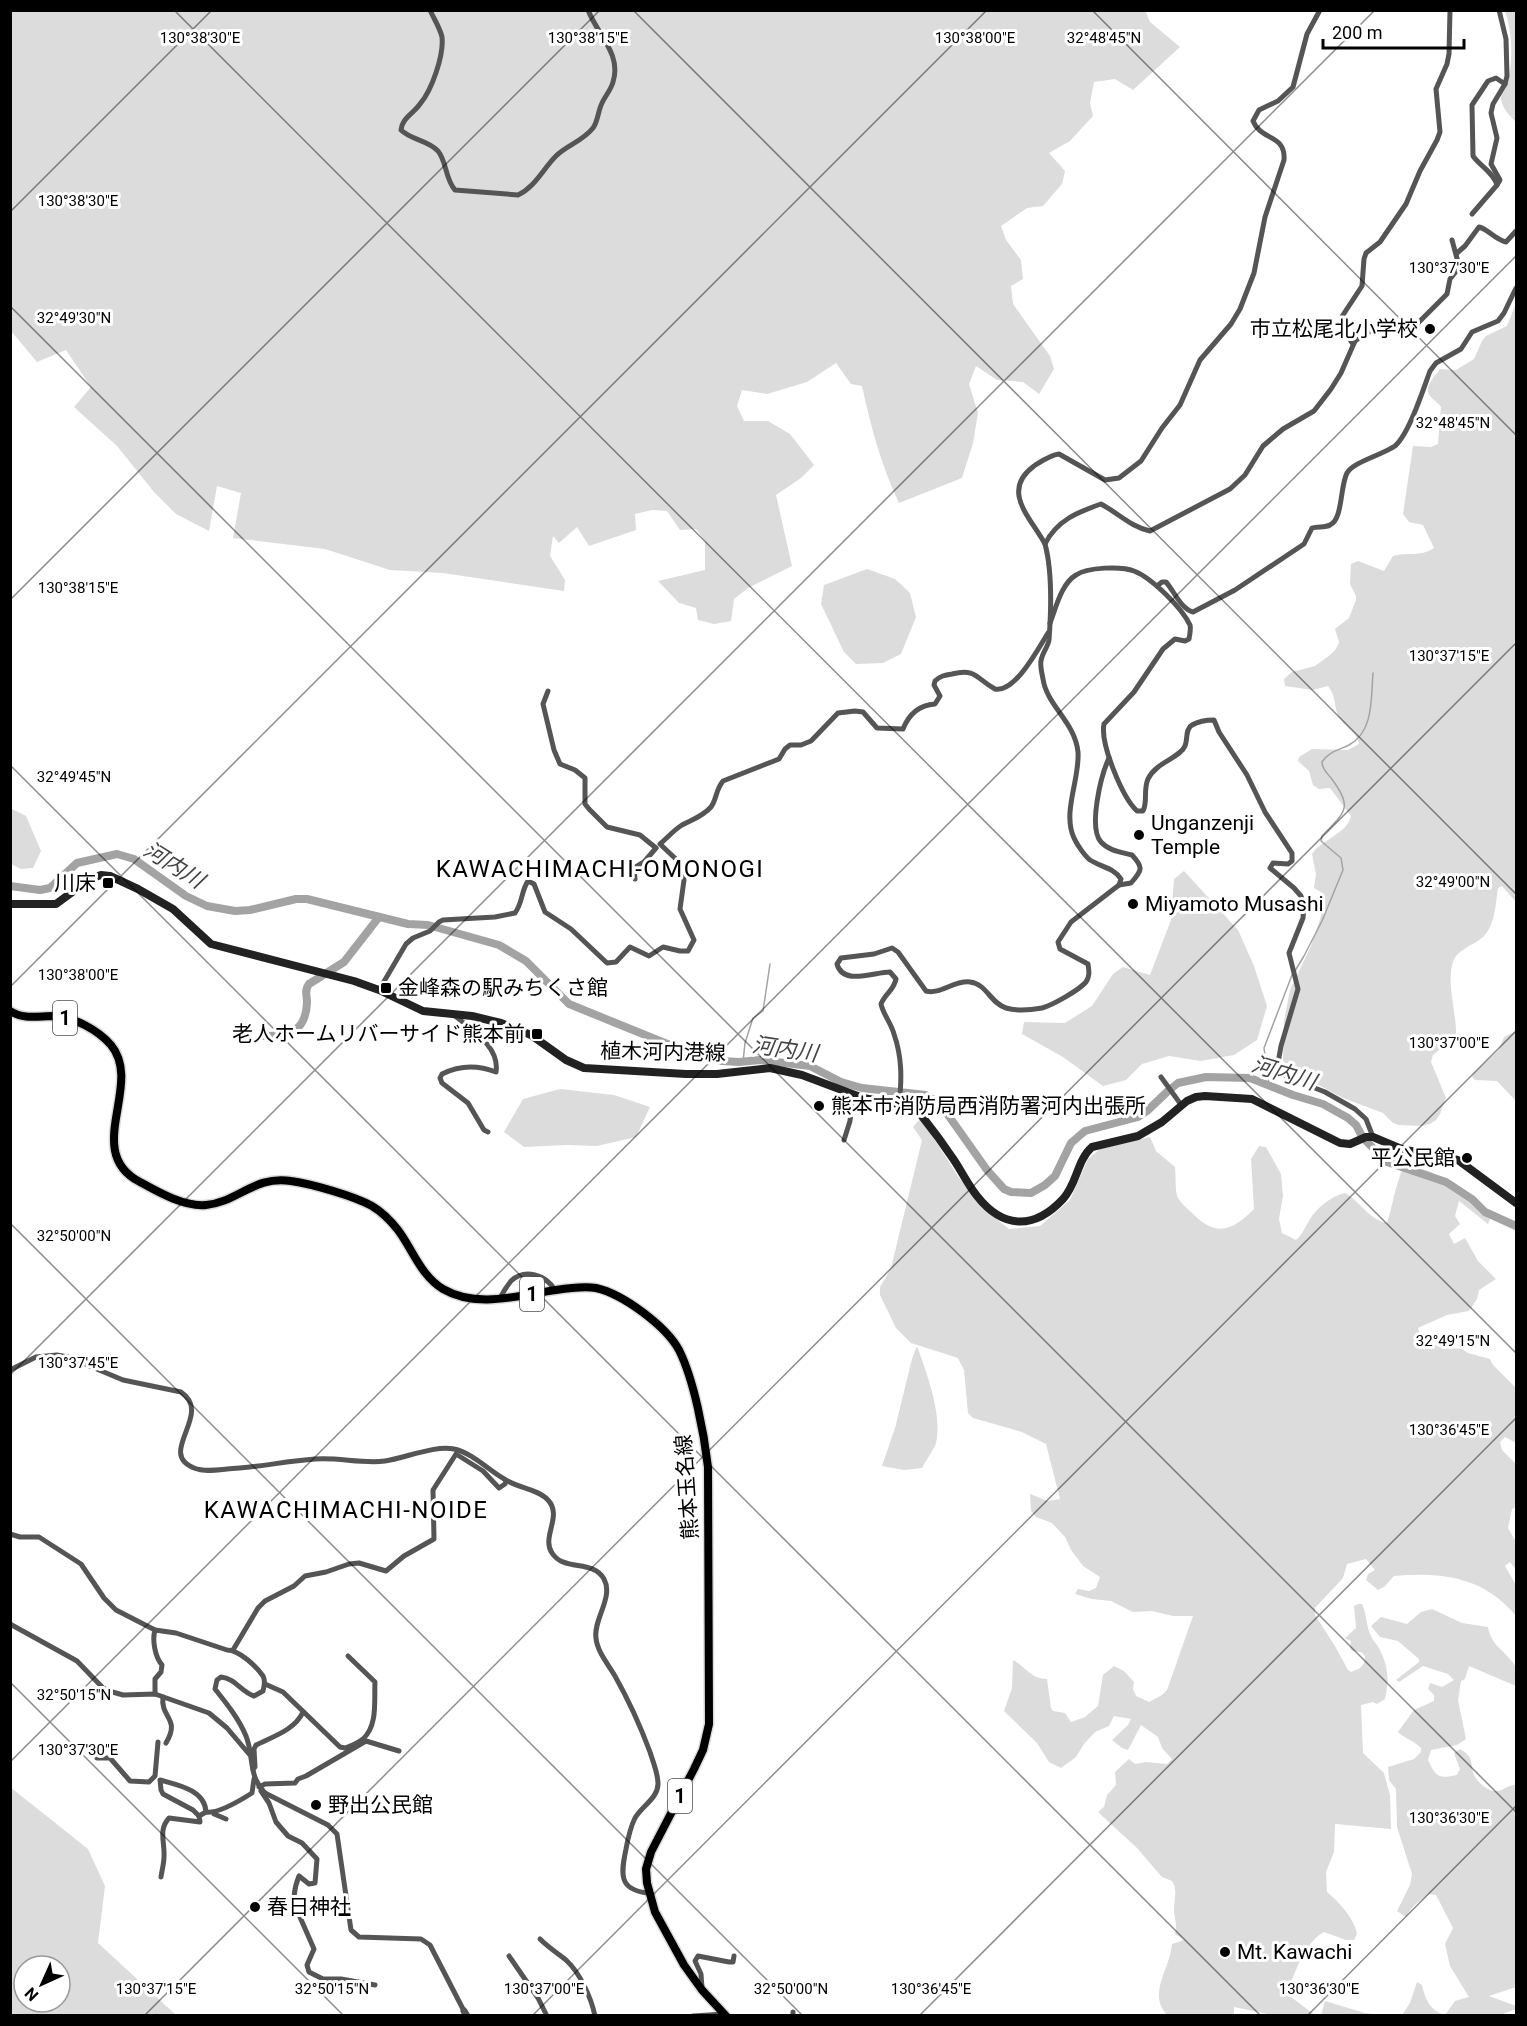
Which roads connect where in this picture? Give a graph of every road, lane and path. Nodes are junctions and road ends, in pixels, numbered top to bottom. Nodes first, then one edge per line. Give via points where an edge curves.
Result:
1 (430, 10) edge
2 (588, 10) edge
3 (1320, 10) edge
4 (1450, 10) edge
5 (1498, 10) edge
6 (1505, 84) junction
7 (1497, 185) junction
8 (1472, 214) dead end
9 (1516, 231) edge
10 (1452, 240) dead end
11 (1457, 253) junction
12 (1516, 288) edge
13 (1353, 344) junction
14 (1045, 544) junction
15 (1156, 586) junction
16 (1048, 629) junction
17 (548, 691) dead end
18 (1109, 758) junction
19 (658, 846) junction
20 (635, 879) dead end
21 (1119, 885) junction
22 (10, 904) edge
23 (379, 990) junction
24 (10, 1011) edge
25 (454, 1015) junction
26 (1161, 1077) dead end
27 (853, 1095) junction
28 (900, 1101) junction
29 (1182, 1106) junction
30 (488, 1132) dead end
31 (1369, 1137) junction
32 (844, 1140) dead end
33 (1516, 1203) edge
34 (555, 1290) junction
35 (500, 1298) junction
36 (10, 1370) edge
37 (506, 1481) junction
38 (10, 1534) edge
39 (10, 1624) edge
40 (155, 1630) junction
41 (233, 1650) junction
42 (348, 1656) dead end
43 (265, 1684) junction
44 (155, 1694) junction
45 (163, 1697) junction
46 (303, 1712) junction
47 (158, 1742) dead end
48 (166, 1743) dead end
49 (399, 1751) dead end
50 (249, 1754) junction
51 (97, 1758) dead end
52 (253, 1769) junction
53 (255, 1778) junction
54 (260, 1788) junction
55 (208, 1813) junction
56 (199, 1816) junction
57 (226, 1819) dead end
58 (161, 1877) dead end
59 (648, 1893) junction
60 (540, 1939) dead end
61 (509, 1956) dead end
62 (734, 1956) dead end
63 (375, 1985) dead end
64 (702, 1990) junction
65 (465, 2013) edge
66 (725, 2015) edge
67 (547, 2016) edge
68 (595, 2016) edge
69 (693, 2016) edge

1 - 2 street via 442,37 435,74 427,95 404,120 401,130 440,153 454,190 505,195 525,191 556,155 593,128 613,84 615,71 608,44
3 - 14 street via 1307,34 1293,87 1278,101 1259,110 1253,121 1285,150 1265,217 1254,273 1240,309 1200,360 1180,405 1133,469 1119,478 1105,480 1059,454 1041,461 1021,478 1019,500
4 - 13 street via 1449,54 1436,89 1440,132 1406,204 1380,242 1366,253 1362,286 1341,318
5 - 6 street via 1506,39
6 - 7 street via 1491,113 1497,138 1491,164 1500,180
6 - 7 street via 1496,78 1488,81 1472,105 1473,156
7 - 8 street
9 - 11 street via 1506,242 1479,227
10 - 11 street
11 - 13 street via 1458,269 1450,279 1447,294 1418,323 1406,330 1398,324 1383,323
12 - 15 street via 1498,321 1472,332 1461,349 1436,363 1401,440 1347,474 1333,523 1312,528 1304,544 1235,590 1193,612 1188,611 1166,582
13 - 14 street via 1341,373 1314,411 1263,446 1245,475 1230,489 1150,531 1136,527 1101,504 1078,511 1063,521
14 - 16 street via 1049,567
15 - 16 street via 1133,570 1123,568 1076,574 1065,587
15 - 18 street via 1190,625 1189,639 1175,639 1163,649 1134,692 1106,721 1102,733
16 - 19 street via 1017,678 1006,688 995,689 964,670 941,676 934,681 940,696 935,704 925,705 912,714 903,729 877,728 863,712 838,713 811,741 790,745 779,759 723,781 710,809
16 - 21 street via 1049,643 1041,661 1043,683 1068,722 1077,746 1071,809 1074,838 1088,858 1116,873 1121,879
17 - 19 street via 543,704 554,750 560,764 585,778 585,804 607,827 640,835
18 - 21 street via 1095,825 1099,840 1109,849 1132,855 1141,868 1131,883
18 - 31 street via 1130,804 1143,811 1144,786 1155,768 1180,753 1191,725 1214,720 1292,853 1288,864 1273,863 1270,868 1294,888 1304,905 1289,953 1298,989 1278,1063 1287,1077 1355,1109 1366,1119
19 - 20 street via 634,868
19 - 23 street via 679,862 684,880 680,909 694,940 688,951 663,947 649,956 630,947 616,962 607,963 546,912 528,881 515,913 439,921 430,931 413,938
21 - 28 street via 1071,922 1058,942 1060,950 1088,964 1086,981 1042,1008 1004,1007 995,1003 980,985 967,981 931,993 891,948 838,960 838,969 851,977 894,974 895,986 881,1004 901,1055
22 - 23 main road, 植木河内港線 via 56,904 90,879 110,876 173,909 211,944
23 - 25 main road, 植木河内港線 via 423,1011
24 - 35 main road, 熊本玉名線 / 1 via 24,1017 71,1019 97,1033 112,1047 122,1075 113,1143 120,1165 138,1182 195,1205 218,1203 257,1184 276,1180 360,1201 385,1215 427,1275 443,1289 474,1299
25 - 27 main road, 植木河内港線 via 519,1029 584,1068 717,1074 770,1068 802,1075
25 - 30 street via 486,1042 494,1055 496,1072 464,1067 442,1074 441,1083 468,1104
26 - 29 street
27 - 28 main road, 植木河内港線
27 - 32 street
28 - 29 main road, 植木河内港線 via 921,1115 983,1203 1004,1217 1023,1223 1044,1215 1064,1199 1092,1147 1138,1136
29 - 31 main road, 植木河内港線 via 1196,1097 1252,1099 1340,1143 1350,1144
31 - 33 main road via 1404,1150 1458,1160
34 - 35 main road, 熊本玉名線 / 1
34 - 35 street via 544,1279 524,1274 513,1279
34 - 59 main road, 熊本玉名線 / 1 via 588,1287 611,1293 666,1332 679,1349 704,1437 708,1472 709,1724 703,1750 651,1852 646,1869
36 - 37 street via 36,1358 57,1355 123,1380 181,1392 193,1407 181,1452 194,1468 237,1469 317,1459 385,1461 448,1448 465,1452
37 - 41 street via 498,1488 483,1471 456,1454 433,1490 434,1539 386,1571 359,1563 304,1576 258,1608
37 - 59 street via 550,1501 554,1520 549,1548 558,1561 595,1570 604,1580 606,1595 595,1637 597,1646 638,1719 658,1784 629,1831 622,1866 627,1885
38 - 40 street via 39,1537 62,1550 81,1564 116,1610
39 - 44 street via 77,1661 109,1691 123,1695
40 - 41 street
40 - 44 street via 162,1665 155,1679
41 - 43 street via 263,1676
42 - 46 street via 375,1682 374,1716 364,1738 340,1747
43 - 46 street via 283,1692
43 - 50 street via 263,1691 254,1696 230,1678 221,1677 215,1685 239,1722
44 - 45 street
45 - 48 street via 163,1708 172,1723
45 - 50 street via 209,1713
46 - 52 street via 289,1729 256,1745
47 - 51 street via 154,1776 149,1782 130,1781 110,1758
49 - 54 street via 366,1741 295,1783 265,1784
50 - 52 street
52 - 53 street
53 - 54 street
53 - 55 street via 252,1793 222,1810
54 - 63 street via 276,1822 317,1859 315,1883 309,1884 299,1875 294,1902 314,1949 307,1965 309,1972 323,1979
54 - 65 street via 328,1825 337,1834 351,1930 359,1936 426,1942
55 - 56 street
55 - 56 street via 197,1794 160,1780 163,1794
55 - 57 street
56 - 58 street via 200,1822 169,1818 166,1821
59 - 64 main road, 熊本玉名線 / 1
60 - 68 street via 577,1973
61 - 67 street
62 - 64 street via 733,1962 698,1956 694,1960 701,1974
64 - 66 main road, 熊本玉名線 / 1
66 - 69 street

